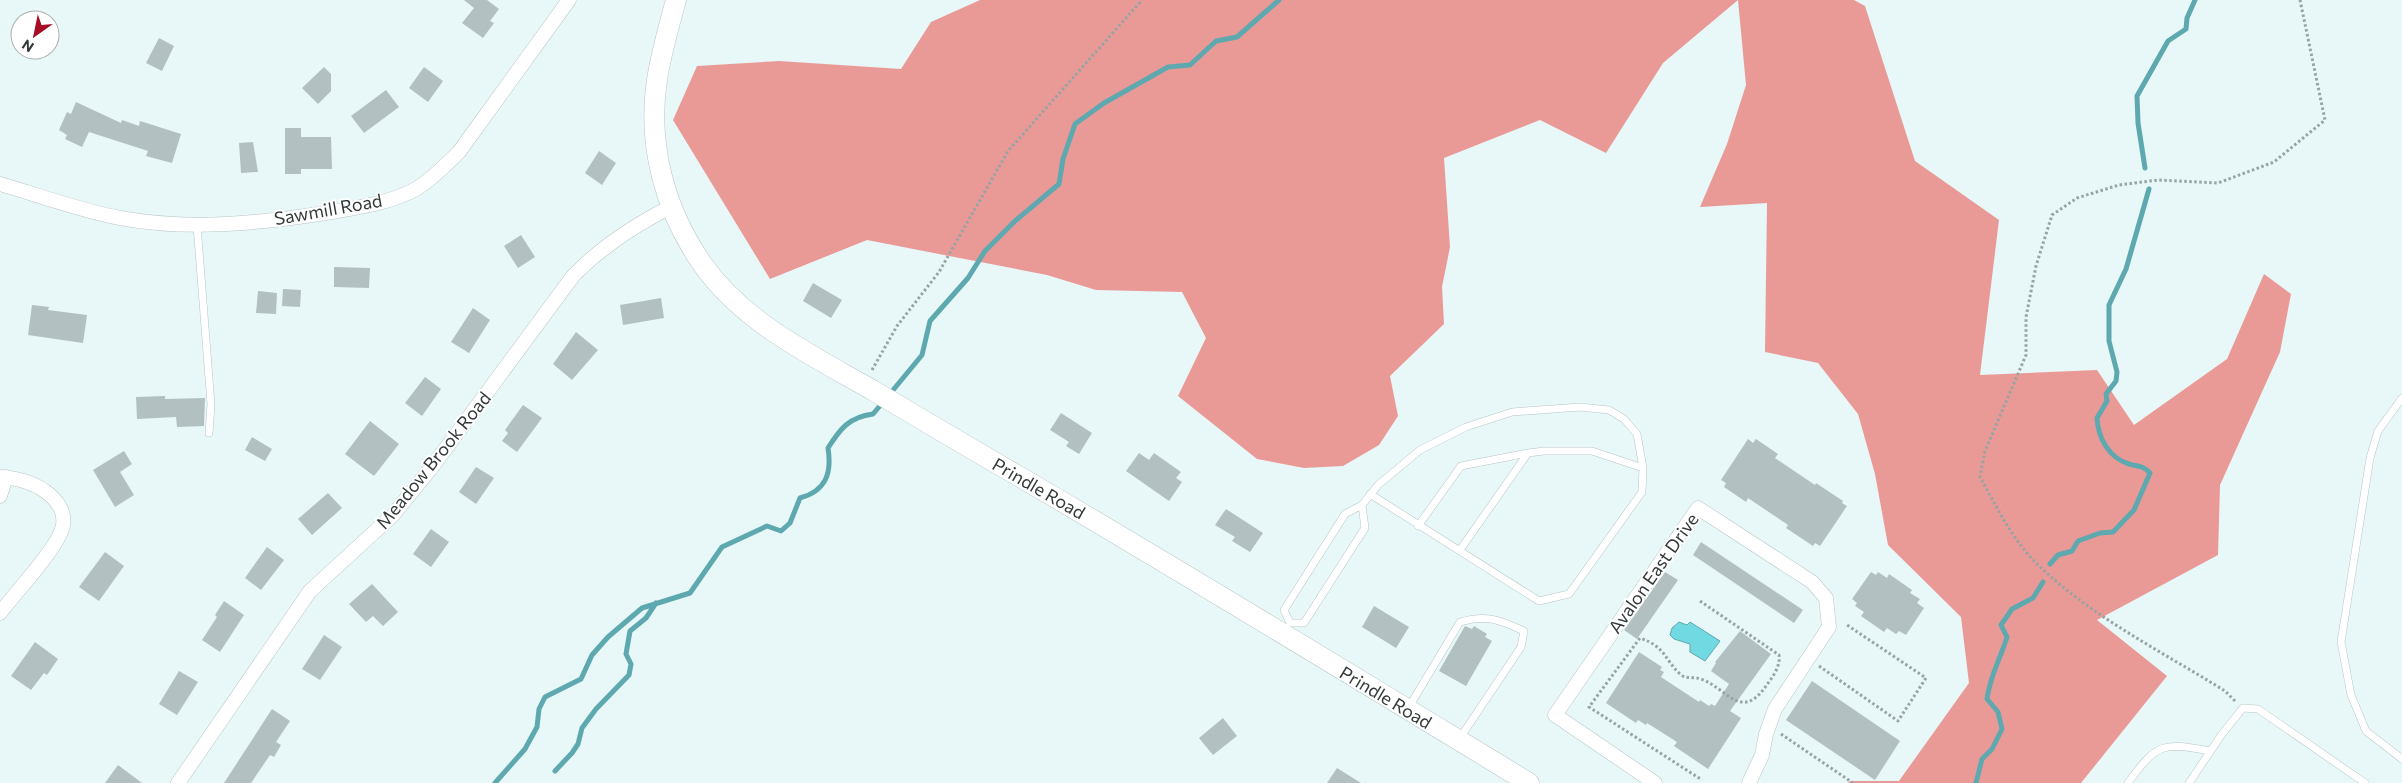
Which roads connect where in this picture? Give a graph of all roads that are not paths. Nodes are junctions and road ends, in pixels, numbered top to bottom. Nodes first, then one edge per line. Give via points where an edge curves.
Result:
1 (569, 0) edge
2 (676, 0) edge
3 (0, 184) edge
4 (672, 206) junction
5 (197, 225) junction
6 (2402, 398) edge
7 (209, 433) dead end
8 (1528, 453) junction
9 (1644, 468) junction
10 (3, 477) edge
11 (1370, 494) junction
12 (0, 496) edge
13 (1362, 505) junction
14 (1418, 526) junction
15 (1460, 550) junction
16 (0, 613) edge
17 (1287, 628) junction
18 (1408, 709) junction
19 (1452, 736) junction
20 (2210, 752) junction
21 (2402, 759) edge
22 (178, 783) edge
23 (1529, 783) edge
24 (1655, 783) edge
25 (1749, 783) edge
26 (2128, 783) edge
27 (2189, 783) edge
28 (2365, 783) edge

1 - 5 street, Sawmill Road via 459,152 416,189 375,205 246,223
2 - 4 street, Prindle Road via 657,77 653,108 662,180
3 - 5 street, Sawmill Road via 120,218
4 - 17 street, Prindle Road via 702,263 732,300 770,329
4 - 22 street, Meadow Brook Road via 640,222 595,254 573,276 393,515 310,591
5 - 7 lane via 211,404
6 - 21 lane via 2378,431 2370,458 2341,642 2351,695 2366,731
8 - 9 lane via 1592,451
8 - 14 lane via 1461,466
8 - 15 lane
9 - 11 lane via 1636,434 1624,419 1609,410 1580,407 1512,412 1466,427 1420,450
9 - 15 lane via 1642,492 1569,594 1538,601
10 - 12 street
10 - 16 street via 19,479 45,491 56,501 63,519 58,539
11 - 13 lane
11 - 14 lane
13 - 17 lane via 1345,514 1284,610
13 - 17 lane via 1364,528 1304,623
14 - 15 lane
17 - 18 street, Prindle Road
18 - 19 street, Prindle Road
18 - 19 lane via 1460,622 1475,618 1499,620 1524,631 1521,647
19 - 23 street, Prindle Road
20 - 26 lane via 2167,746 2148,756
20 - 27 lane
20 - 28 lane via 2243,708 2258,710
24 - 25 street, Avalon East Drive via 1555,715 1698,508 1812,582 1826,598 1828,607 1829,627 1775,709 1762,755

